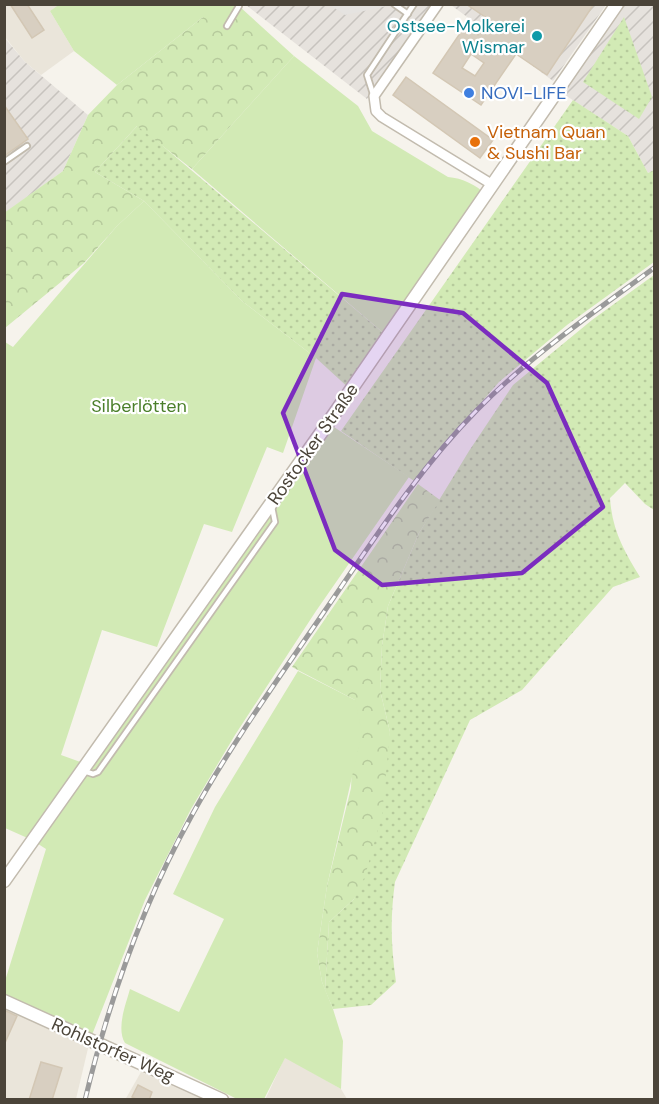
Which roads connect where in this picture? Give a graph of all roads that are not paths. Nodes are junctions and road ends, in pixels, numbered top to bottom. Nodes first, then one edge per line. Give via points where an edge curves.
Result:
1 (238, 4) edge
2 (394, 4) edge
3 (438, 4) edge
4 (617, 4) edge
5 (414, 5) edge
6 (408, 14) junction
7 (227, 26) dead end
8 (374, 96) junction
9 (27, 146) dead end
10 (4, 162) edge
11 (493, 185) junction
12 (4, 881) edge
13 (4, 1001) edge
14 (222, 1100) edge

1 - 7 lane
2 - 6 lane
3 - 8 street
4 - 11 street, Rostocker Straße
5 - 6 lane
6 - 8 lane via 366,75
8 - 11 street via 376,111 382,117
9 - 10 lane
11 - 12 street, Rostocker Straße
13 - 14 street, Rohlstorfer Weg

